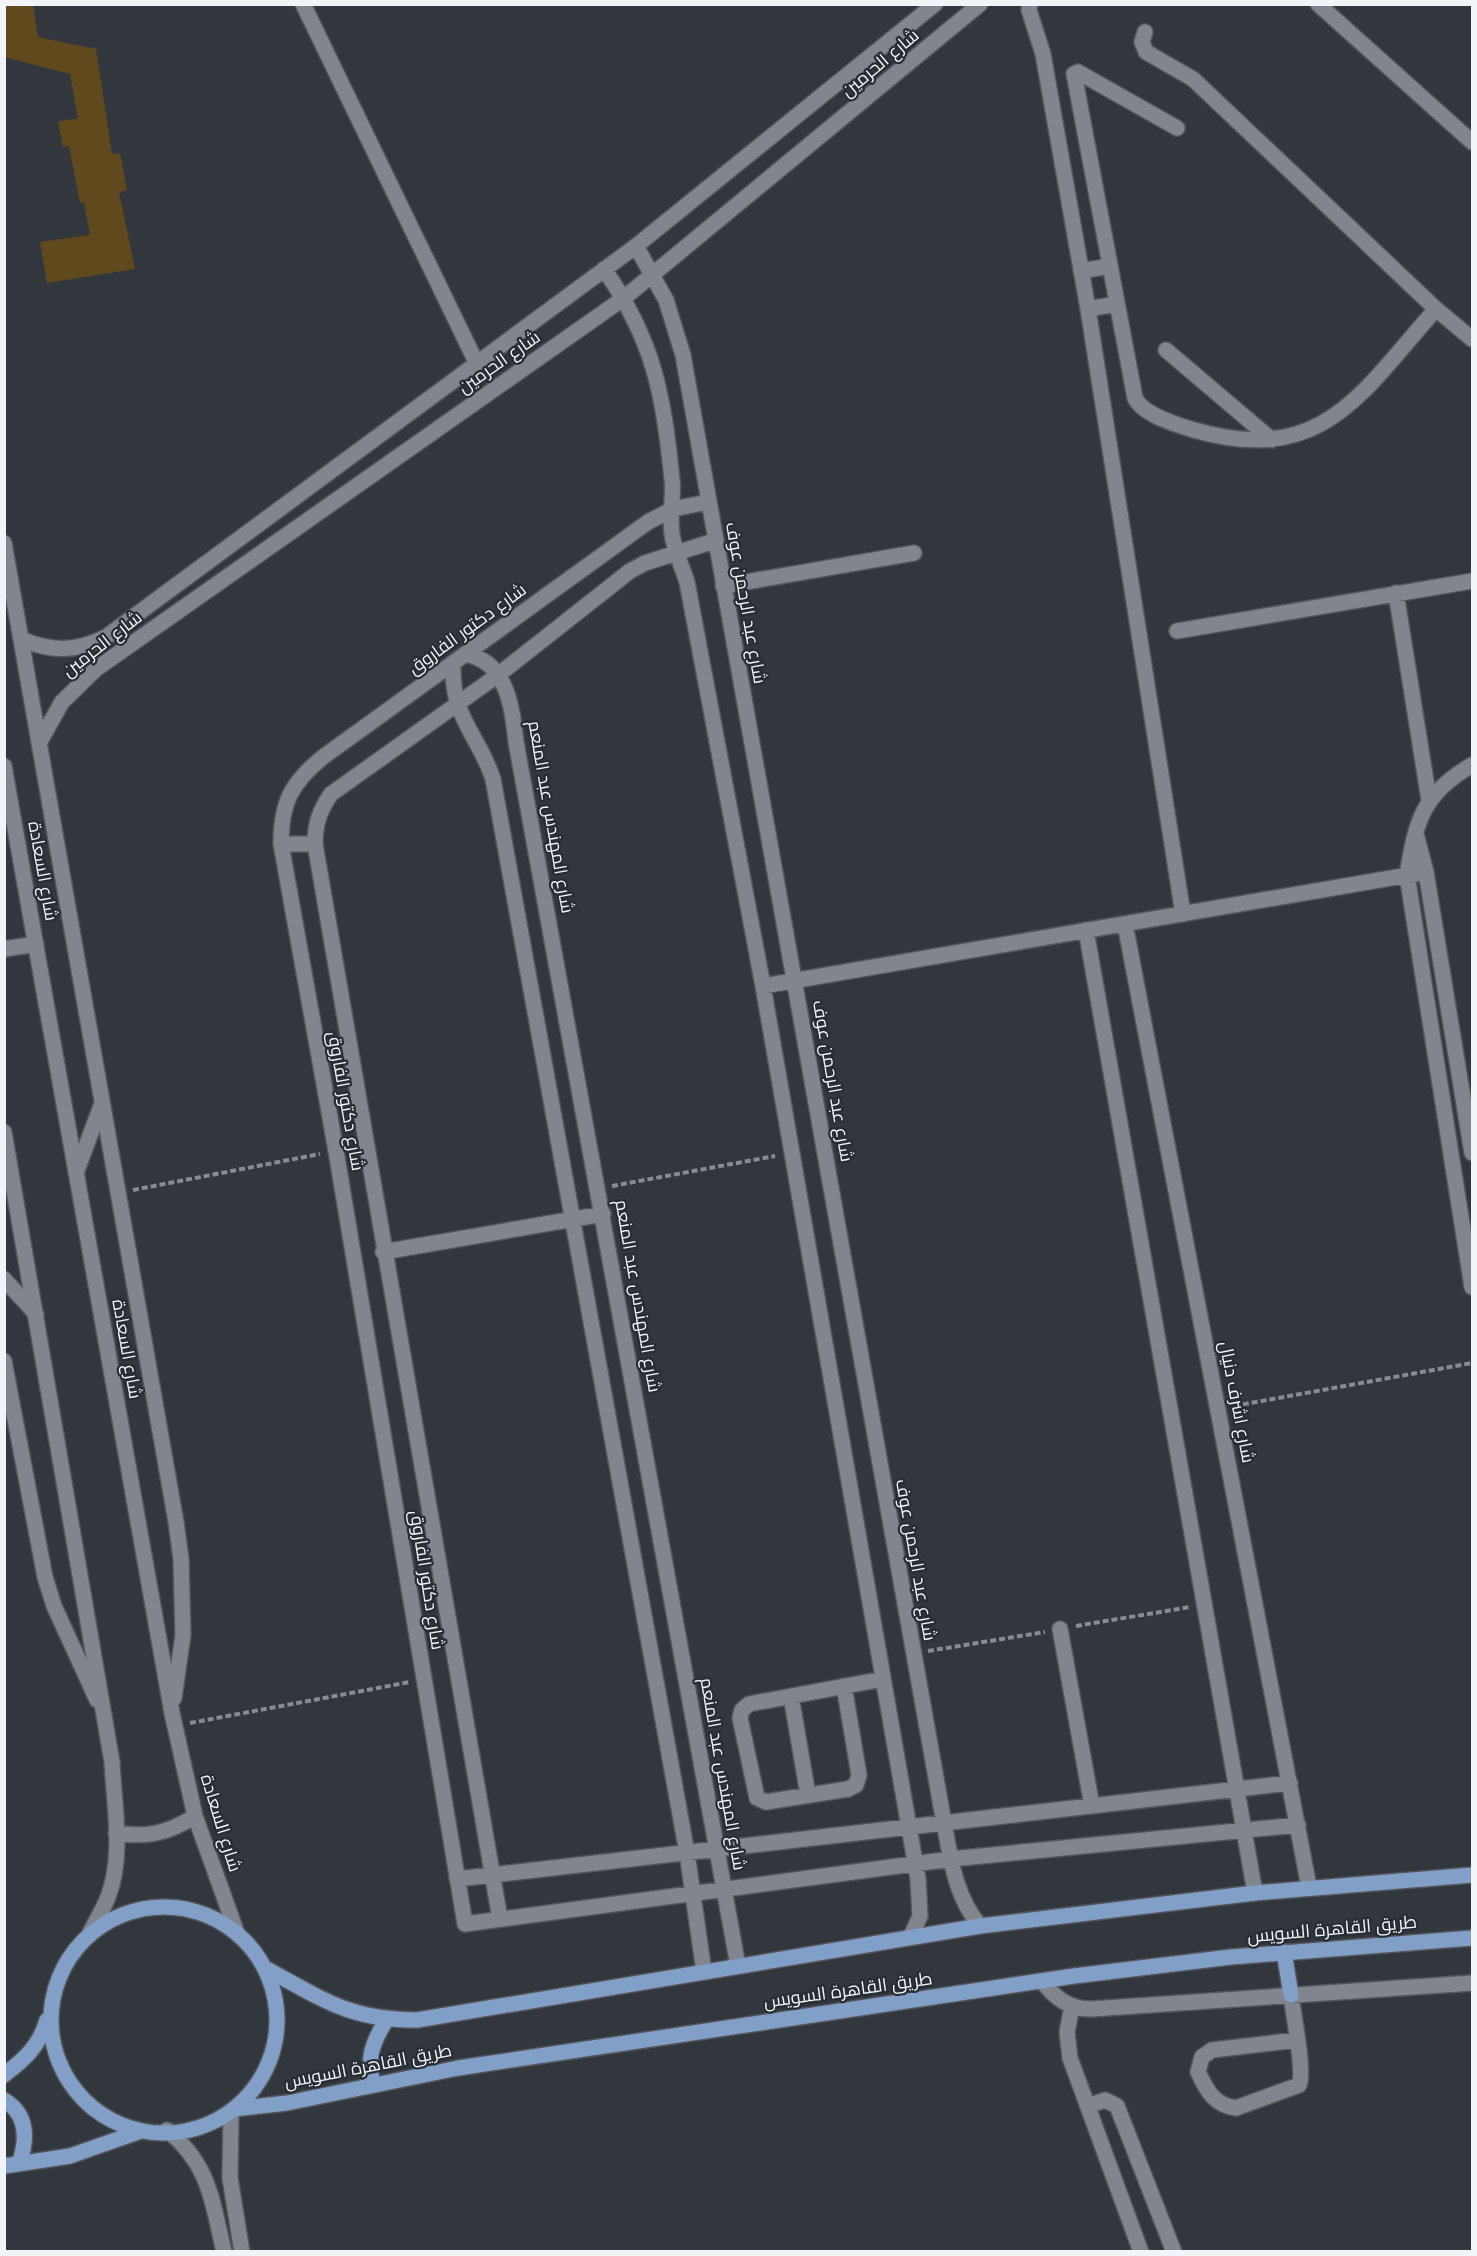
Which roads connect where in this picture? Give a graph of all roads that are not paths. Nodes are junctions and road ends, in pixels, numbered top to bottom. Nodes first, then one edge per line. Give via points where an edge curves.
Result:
1 (303, 4) edge
2 (935, 4) edge
3 (980, 4) edge
4 (1318, 4) edge
5 (1025, 6) edge
6 (1145, 32) dead end
7 (1177, 128) dead end
8 (1473, 142) edge
9 (636, 246) junction
10 (1110, 266) junction
11 (604, 269) junction
12 (1081, 271) junction
13 (654, 275) junction
14 (624, 298) junction
15 (1117, 304) junction
16 (1088, 309) junction
17 (1436, 309) junction
18 (1473, 339) edge
19 (1166, 350) dead end
20 (476, 362) junction
21 (1272, 440) junction
22 (708, 502) junction
23 (673, 509) junction
24 (714, 541) junction
25 (4, 543) edge
26 (677, 553) junction
27 (914, 553) dead end
28 (1473, 581) edge
29 (723, 586) junction
30 (1396, 594) junction
31 (1177, 631) dead end
32 (21, 639) junction
33 (459, 658) junction
34 (498, 675) junction
35 (457, 703) junction
36 (39, 743) junction
37 (1473, 765) edge
38 (4, 766) edge
39 (1429, 800) junction
40 (1415, 828) junction
41 (281, 844) junction
42 (315, 844) junction
43 (1426, 872) junction
44 (1407, 875) junction
45 (1184, 914) junction
46 (1125, 924) junction
47 (1086, 930) junction
48 (36, 944) junction
49 (4, 949) edge
50 (795, 981) junction
51 (763, 986) junction
52 (102, 1103) junction
53 (4, 1132) edge
54 (1473, 1153) edge
55 (76, 1173) junction
56 (603, 1214) junction
57 (572, 1219) junction
58 (383, 1252) junction
59 (4, 1279) edge
60 (1473, 1287) edge
61 (36, 1314) junction
62 (4, 1361) edge
63 (1060, 1629) dead end
64 (883, 1680) junction
65 (844, 1686) junction
66 (790, 1696) junction
67 (106, 1718) junction
68 (173, 1719) junction
69 (1290, 1783) junction
70 (1236, 1789) junction
71 (808, 1795) junction
72 (1092, 1806) junction
73 (195, 1816) junction
74 (944, 1823) junction
75 (1298, 1826) junction
76 (909, 1827) junction
77 (1244, 1830) junction
78 (116, 1833) junction
79 (717, 1849) junction
80 (687, 1853) junction
81 (951, 1859) junction
82 (916, 1864) junction
83 (492, 1875) junction
84 (1473, 1875) edge
85 (457, 1879) junction
86 (1309, 1887) junction
87 (724, 1889) junction
88 (694, 1893) junction
89 (1255, 1893) junction
90 (500, 1919) junction
91 (980, 1926) junction
92 (237, 1933) junction
93 (89, 1935) junction
94 (911, 1936) junction
95 (1473, 1938) edge
96 (1284, 1952) junction
97 (738, 1966) junction
98 (265, 1968) junction
99 (704, 1972) junction
100 (1042, 1981) junction
101 (1473, 1983) edge
102 (1291, 1995) junction
103 (1072, 2006) junction
104 (51, 2008) junction
105 (387, 2019) junction
106 (1297, 2040) junction
107 (4, 2075) edge
108 (373, 2084) junction
109 (4, 2100) edge
110 (1088, 2106) junction
111 (232, 2111) junction
112 (167, 2130) junction
113 (141, 2131) junction
114 (12, 2165) edge
115 (224, 2252) edge
116 (242, 2252) edge
117 (1141, 2252) edge
118 (1174, 2252) edge

1 - 20 street
2 - 9 street, شارع الحرمين
3 - 13 street, شارع الحرمين
4 - 8 street
5 - 12 street via 1038,31 1043,54
6 - 17 street via 1142,42 1146,52 1193,79
7 - 10 street via 1078,72 1074,74
9 - 11 street, شارع الحرمين
9 - 13 street, شارع عبد الرحمن عوف
10 - 12 street
10 - 15 street
11 - 14 street
11 - 20 street, شارع الحرمين
12 - 16 street
13 - 14 street, شارع الحرمين
13 - 22 street, شارع عبد الرحمن عوف via 683,355
14 - 23 street via 645,341 659,386
14 - 36 street, شارع الحرمين via 96,669 62,702
15 - 16 street
15 - 21 street via 1135,398 1141,408 1188,429 1215,436 1243,441
16 - 45 street
17 - 18 street
17 - 21 street via 1350,406 1309,430
19 - 21 street
20 - 32 street, شارع الحرمين via 106,637 72,649 54,650
22 - 23 street, شارع دكتور الفاروق
22 - 24 street, شارع عبد الرحمن عوف
23 - 26 street via 672,532
23 - 33 street, شارع دكتور الفاروق via 648,522
24 - 26 street, شارع دكتور الفاروق
24 - 29 street, شارع عبد الرحمن عوف
25 - 32 street
26 - 34 street, شارع دكتور الفاروق via 630,571
26 - 51 street via 689,589
27 - 29 street
28 - 30 street
29 - 50 street, شارع عبد الرحمن عوف
30 - 31 street
30 - 39 street
32 - 36 street
33 - 34 street, شارع المهندس عبد المنعم via 485,660
33 - 35 street
33 - 41 street, شارع دكتور الفاروق via 303,773 289,794 281,819
34 - 35 street, شارع دكتور الفاروق
34 - 56 street, شارع المهندس عبد المنعم via 513,712
35 - 42 street, شارع دكتور الفاروق via 331,794 315,826
35 - 57 street via 493,779
36 - 52 street
37 - 39 street via 1451,777
38 - 48 street, شارع السعادة
39 - 40 street
40 - 43 street
40 - 44 street
41 - 42 street
41 - 85 street, شارع دكتور الفاروق
42 - 58 street, شارع دكتور الفاروق
43 - 44 street
43 - 54 street
44 - 45 street
44 - 60 street
45 - 46 street
46 - 47 street
46 - 69 street, شارع اشرف دنيال
47 - 50 street
47 - 70 street
48 - 49 street
48 - 55 street, شارع السعادة
50 - 51 street
50 - 74 street, شارع عبد الرحمن عوف
51 - 64 street
52 - 55 street
52 - 68 street via 181,1559 183,1635
53 - 61 street
55 - 68 street, شارع السعادة
56 - 57 street
56 - 79 street, شارع المهندس عبد المنعم
57 - 58 street
57 - 80 street
58 - 83 street, شارع دكتور الفاروق
59 - 61 street
61 - 67 street
62 - 67 street via 45,1577 62,1625
63 - 72 street
64 - 65 street
64 - 76 street
65 - 66 street
65 - 71 street via 859,1775 856,1785
66 - 71 street
66 - 71 street via 749,1704 740,1718 757,1798 766,1802
67 - 78 street
68 - 73 street, شارع السعادة
69 - 70 street
69 - 75 street, شارع اشرف دنيال
70 - 72 street
70 - 77 street
72 - 74 street
73 - 78 street via 178,1828 158,1834
73 - 92 street, شارع السعادة
74 - 76 street
74 - 81 street, شارع عبد الرحمن عوف
75 - 77 street
75 - 86 street, شارع اشرف دنيال
76 - 79 street
76 - 82 street
77 - 81 street
77 - 89 street
78 - 93 street via 109,1896
79 - 80 street
79 - 87 street, شارع المهندس عبد المنعم
80 - 83 street
80 - 88 street
81 - 82 street
81 - 91 street, شارع عبد الرحمن عوف via 966,1909
82 - 87 street
82 - 94 street via 920,1916
83 - 85 street
83 - 90 street, شارع دكتور الفاروق
84 - 86 main road, طريق القاهرة السويس
85 - 90 street, شارع دكتور الفاروق via 465,1924
86 - 89 main road, طريق القاهرة السويس
87 - 88 street
87 - 97 street, شارع المهندس عبد المنعم
88 - 90 street
88 - 99 street
89 - 91 main road, طريق القاهرة السويس
91 - 94 main road, طريق القاهرة السويس
92 - 93 main road via 210,1916 179,1908 147,1908 116,1917
92 - 98 main road
93 - 104 main road via 70,1956
94 - 97 main road, طريق القاهرة السويس
95 - 96 main road, طريق القاهرة السويس
96 - 100 main road, طريق القاهرة السويس
96 - 102 main road
97 - 99 main road, طريق القاهرة السويس
98 - 105 main road, طريق القاهرة السويس via 328,2003 357,2014
98 - 111 main road via 278,2018 275,2044 252,2090
99 - 105 main road, طريق القاهرة السويس via 448,2017
100 - 103 street via 1050,1992
100 - 108 main road, طريق القاهرة السويس via 470,2066
101 - 102 street
102 - 103 street via 1091,2009
102 - 106 street
103 - 110 street via 1067,2045
104 - 107 main road via 43,2036 26,2059
104 - 113 main road via 51,2032 65,2077 97,2112
105 - 108 main road via 371,2049
106 - 106 street via 1299,2085 1236,2108 1211,2097 1198,2072 1199,2061 1212,2050
108 - 111 main road, طريق القاهرة السويس
109 - 114 main road via 17,2112 26,2134 26,2145
110 - 117 street
110 - 118 street via 1105,2100 1117,2106
111 - 112 main road via 203,2125
111 - 116 street via 230,2178
112 - 113 main road
112 - 115 street via 202,2168
113 - 114 main road via 70,2156

